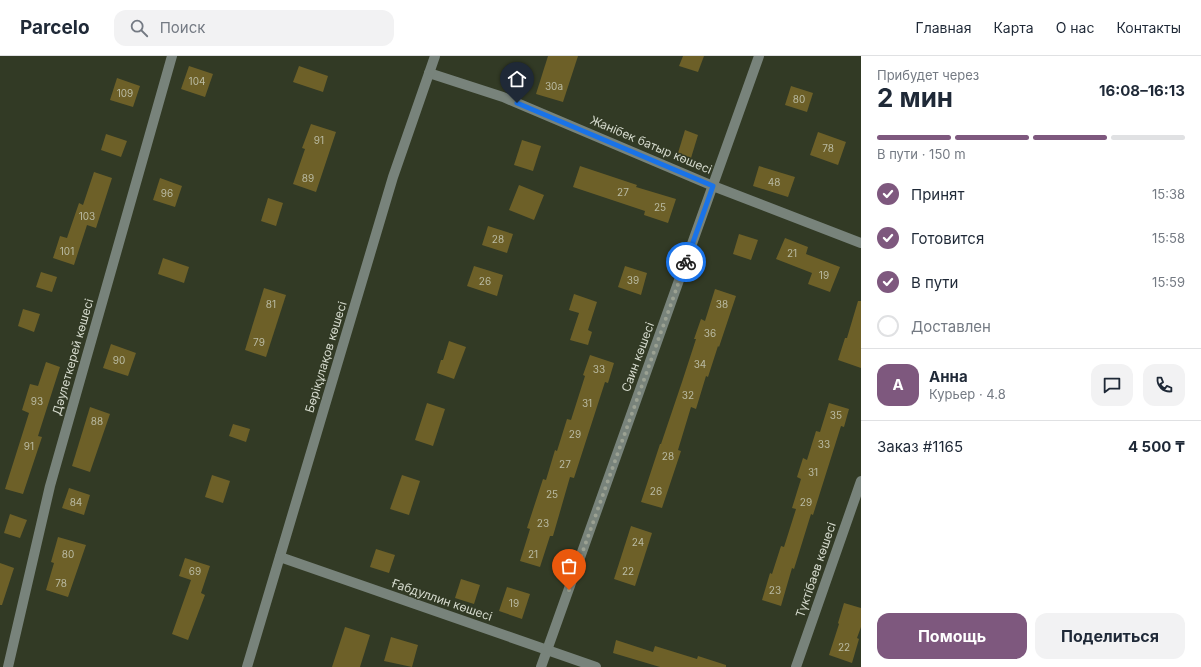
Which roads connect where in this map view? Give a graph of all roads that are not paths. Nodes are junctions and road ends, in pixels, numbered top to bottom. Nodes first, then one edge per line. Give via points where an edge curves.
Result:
1 (172, 56) edge
2 (435, 56) edge
3 (759, 56) edge
4 (429, 73) junction
5 (713, 186) junction
6 (861, 244) edge
7 (861, 481) edge
8 (280, 557) junction
9 (547, 650) junction
10 (8, 667) edge
11 (247, 667) edge
12 (541, 667) edge
13 (596, 667) edge
14 (796, 667) edge

1 - 10 street, Дәулеткерей көшесі via 50,486
2 - 4 street, Бөріқұлақов көшесі
3 - 5 street, Саин көшесі
4 - 5 street, Жанібек батыр көшесі via 503,97
4 - 8 street, Бөріқұлақов көшесі via 393,177
5 - 6 street, Жанібек батыр көшесі
5 - 9 street, Саин көшесі
7 - 14 street, Түктібаев көшесі
8 - 9 street, Ғабдуллин көшесі
8 - 11 street, Бөріқұлақов көшесі
9 - 12 street, Саин көшесі
9 - 13 street, Ғабдуллин көшесі

